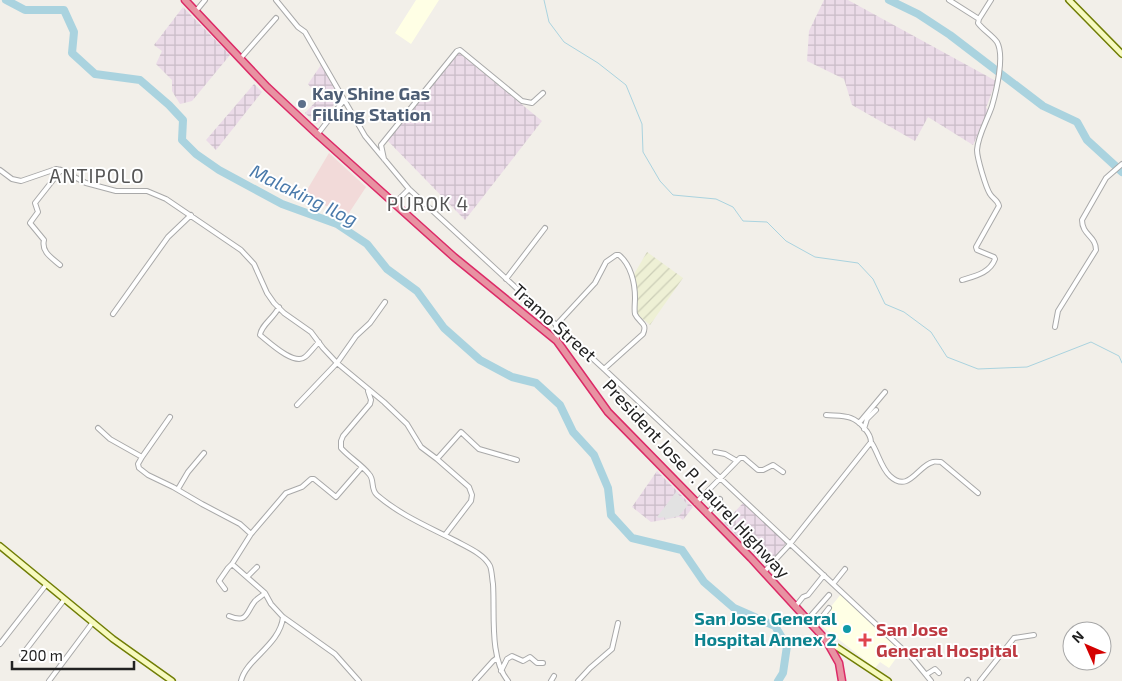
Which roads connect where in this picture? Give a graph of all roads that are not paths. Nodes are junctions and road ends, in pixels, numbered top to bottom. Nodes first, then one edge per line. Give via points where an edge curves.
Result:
1 (186, 0) edge
2 (206, 0) edge
3 (276, 0) edge
4 (948, 0) edge
5 (991, 0) edge
6 (1069, 0) edge
7 (196, 11) junction
8 (276, 18) dead end
9 (978, 19) junction
10 (1122, 54) edge
11 (240, 59) junction
12 (543, 93) dead end
13 (344, 100) junction
14 (317, 135) junction
15 (385, 162) junction
16 (1121, 164) edge
17 (0, 170) edge
18 (61, 170) junction
19 (409, 189) junction
20 (394, 204) junction
21 (191, 215) junction
22 (545, 228) dead end
23 (60, 265) dead end
24 (506, 279) junction
25 (962, 280) dead end
26 (385, 302) dead end
27 (279, 307) junction
28 (113, 314) dead end
29 (556, 326) junction
30 (1055, 328) dead end
31 (556, 341) junction
32 (318, 342) junction
33 (337, 363) junction
34 (604, 369) junction
35 (367, 388) junction
36 (885, 392) dead end
37 (297, 406) dead end
38 (876, 410) dead end
39 (826, 415) dead end
40 (170, 417) dead end
41 (858, 423) junction
42 (98, 428) dead end
43 (864, 429) junction
44 (871, 442) junction
45 (204, 452) dead end
46 (715, 452) dead end
47 (142, 457) junction
48 (437, 459) junction
49 (517, 460) dead end
50 (737, 461) junction
51 (362, 468) junction
52 (783, 472) dead end
53 (720, 478) junction
54 (178, 489) junction
55 (978, 493) dead end
56 (720, 499) dead end
57 (696, 503) junction
58 (707, 514) junction
59 (251, 534) junction
60 (445, 535) junction
61 (790, 544) junction
62 (0, 546) edge
63 (232, 564) junction
64 (258, 567) dead end
65 (845, 569) dead end
66 (764, 572) junction
67 (824, 575) junction
68 (247, 577) junction
69 (834, 584) junction
70 (46, 585) junction
71 (225, 589) dead end
72 (265, 593) junction
73 (830, 595) dead end
74 (64, 600) junction
75 (795, 607) junction
76 (829, 608) dead end
77 (229, 616) dead end
78 (283, 617) junction
79 (808, 619) junction
80 (93, 622) junction
81 (618, 623) dead end
82 (814, 626) junction
83 (1034, 635) dead end
84 (826, 640) junction
85 (0, 644) edge
86 (22, 655) dead end
87 (498, 658) junction
88 (543, 663) dead end
89 (501, 671) junction
90 (939, 673) dead end
91 (927, 674) junction
92 (554, 676) dead end
93 (49, 681) edge
94 (172, 681) edge
95 (241, 681) edge
96 (359, 681) edge
97 (474, 681) edge
98 (508, 681) edge
99 (551, 681) edge
100 (578, 681) edge
101 (842, 681) edge
102 (888, 681) edge
103 (931, 681) edge
104 (980, 681) edge

1 - 7 highway, President Jose P. Laurel Highway
2 - 7 street
3 - 13 street, Tramo Street via 305,32
4 - 9 street
5 - 9 street
6 - 10 street
7 - 11 highway, President Jose P. Laurel Highway
8 - 11 street
9 - 25 street via 978,24 996,40 1000,51 992,105 977,151 989,194 999,206 976,247 994,256 994,263 978,276
11 - 14 highway, President Jose P. Laurel Highway
12 - 15 street via 532,103 522,101 460,50 457,51 381,145
13 - 14 street
13 - 15 street, Tramo Street
14 - 20 highway, President Jose P. Laurel Highway
15 - 19 street, Tramo Street
16 - 30 street via 1106,178 1082,220 1082,227 1096,250 1058,311
17 - 18 street via 21,181
18 - 21 street via 86,183 116,192 140,190 153,193
18 - 23 street via 35,203 38,212 30,223 43,238 44,250
19 - 20 street
19 - 24 street, Tramo Street
20 - 31 highway, President Jose P. Laurel Highway
21 - 27 street via 248,257 267,293
21 - 28 street via 168,237
22 - 24 street
24 - 29 street, Tramo Street
26 - 33 street
27 - 32 street via 311,332
27 - 32 street via 260,335 287,356 298,359 306,357
29 - 31 street
29 - 34 street, Tramo Street
29 - 34 street via 595,283 606,262 616,255 624,259 635,285 635,313 645,329
31 - 57 highway, President Jose P. Laurel Highway via 603,406
32 - 33 street
33 - 35 street
33 - 37 street
34 - 53 street, Tramo Street
35 - 48 street via 407,424 421,447
35 - 51 street via 370,404 340,444
36 - 41 street
38 - 43 street via 867,419
39 - 41 street via 850,418
40 - 47 street
41 - 43 street
42 - 47 street via 110,439
43 - 44 street
44 - 55 street via 886,471 895,480 910,480 928,464 941,462
44 - 61 street
45 - 54 street
46 - 50 street
47 - 54 street via 139,468
48 - 49 street via 461,432 479,449
48 - 60 street via 468,487 472,495 471,501
50 - 52 street via 744,458 760,471 773,465
50 - 53 street
51 - 59 street via 336,497 314,479 286,493
51 - 60 street via 372,478 377,495 410,518
53 - 57 street
53 - 61 street, Tramo Street
54 - 59 street via 240,524
56 - 58 street
57 - 58 highway, President Jose P. Laurel Highway
58 - 66 highway, President Jose P. Laurel Highway
59 - 63 street
60 - 87 street via 489,564
61 - 66 street
61 - 67 street, Tramo Street
62 - 70 street
63 - 68 street
63 - 71 street via 219,582
64 - 68 street
65 - 69 street
66 - 75 highway, President Jose P. Laurel Highway
67 - 69 street, Tramo Street
67 - 75 street
68 - 72 street
69 - 91 street, Tramo Street
70 - 74 street
70 - 85 street
72 - 77 street via 244,616 237,619
72 - 78 street
73 - 79 street
74 - 80 street
74 - 86 street
75 - 79 highway, President Jose P. Laurel Highway
76 - 82 street
78 - 95 street via 279,632
78 - 96 street via 335,654
79 - 82 highway, President Jose P. Laurel Highway
80 - 93 street
80 - 94 street
81 - 100 street via 612,650
82 - 84 highway, President Jose P. Laurel Highway
83 - 104 street via 1014,638
84 - 101 highway, President Jose P. Laurel Highway via 839,663
84 - 102 street
87 - 89 street
87 - 97 street
88 - 89 street via 529,657 523,661 512,656
89 - 98 street
90 - 91 street via 935,669
91 - 103 street, Tramo Street
92 - 99 street

